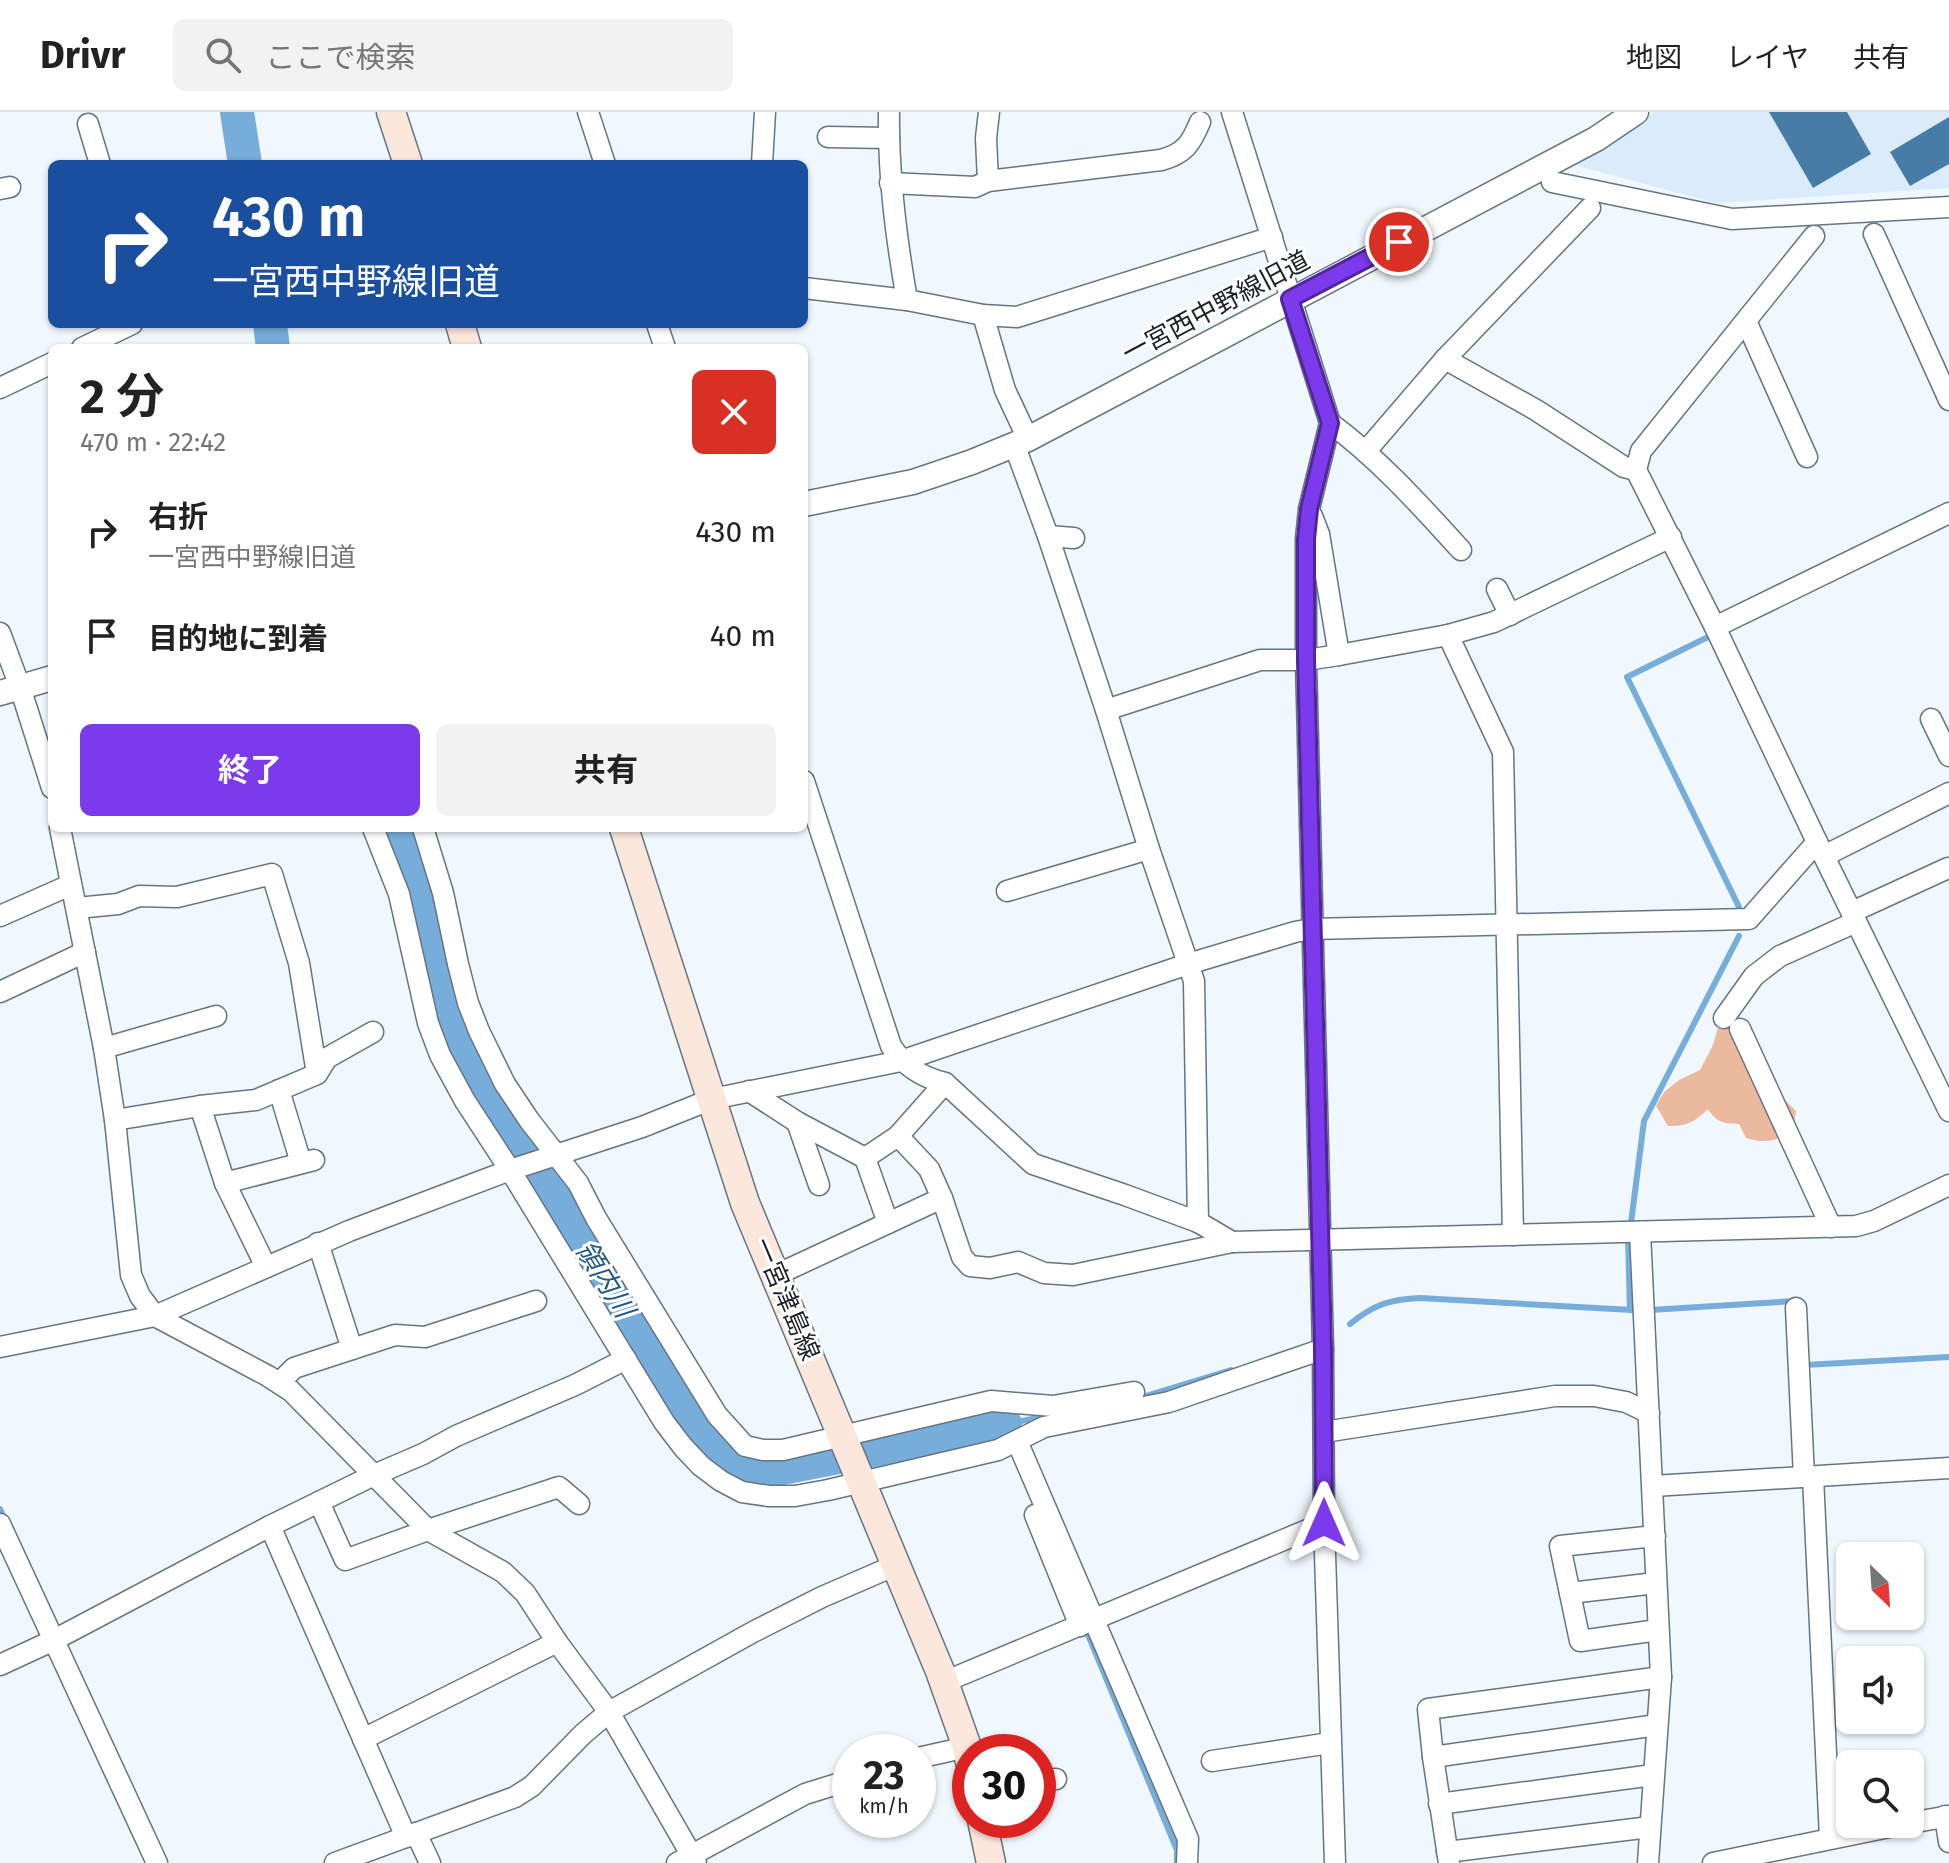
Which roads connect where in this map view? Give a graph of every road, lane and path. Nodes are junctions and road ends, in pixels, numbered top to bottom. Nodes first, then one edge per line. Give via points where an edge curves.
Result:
1 (391, 112) edge
2 (588, 112) edge
3 (765, 112) edge
4 (889, 112) edge
5 (989, 112) edge
6 (1232, 112) edge
7 (1636, 112) edge
8 (1200, 122) dead end
9 (88, 124) dead end
10 (828, 137) dead end
11 (889, 138) junction
12 (99, 160) edge
13 (407, 160) edge
14 (604, 160) edge
15 (762, 160) edge
16 (988, 181) junction
17 (1552, 182) dead end
18 (890, 183) junction
19 (1949, 207) edge
20 (1590, 208) dead end
21 (1874, 234) dead end
22 (1814, 236) dead end
23 (1272, 237) junction
24 (808, 288) edge
25 (1290, 299) junction
26 (907, 300) junction
27 (983, 315) junction
28 (1746, 321) junction
29 (124, 328) edge
30 (90, 344) edge
31 (1445, 359) junction
32 (48, 365) edge
33 (0, 388) edge
34 (1949, 400) edge
35 (1330, 423) junction
36 (1021, 442) junction
37 (1366, 451) junction
38 (1807, 457) dead end
39 (1636, 470) junction
40 (808, 503) edge
41 (1309, 509) junction
42 (1949, 513) edge
43 (1048, 536) junction
44 (1671, 537) junction
45 (1074, 538) dead end
46 (1461, 550) dead end
47 (1497, 589) dead end
48 (1510, 615) junction
49 (1715, 627) junction
50 (0, 633) edge
51 (1448, 635) junction
52 (1339, 655) junction
53 (1306, 660) junction
54 (48, 679) edge
55 (10, 690) edge
56 (1106, 710) junction
57 (1931, 719) dead end
58 (1949, 756) edge
59 (48, 779) edge
60 (808, 793) edge
61 (1949, 793) edge
62 (61, 832) edge
63 (375, 832) edge
64 (424, 832) edge
65 (625, 832) edge
66 (1149, 849) junction
67 (1821, 849) junction
68 (1948, 868) edge
69 (70, 885) junction
70 (1007, 891) dead end
71 (77, 908) junction
72 (0, 916) edge
73 (1854, 917) junction
74 (1507, 924) junction
75 (1311, 929) junction
76 (85, 952) junction
77 (1188, 964) junction
78 (0, 992) edge
79 (216, 1016) dead end
80 (373, 1032) dead end
81 (104, 1048) junction
82 (901, 1061) junction
83 (317, 1074) junction
84 (945, 1083) junction
85 (279, 1090) junction
86 (749, 1091) junction
87 (712, 1099) junction
88 (200, 1106) junction
89 (1949, 1111) edge
90 (115, 1120) junction
91 (797, 1122) junction
92 (898, 1136) junction
93 (556, 1155) junction
94 (865, 1158) junction
95 (510, 1170) junction
96 (225, 1183) junction
97 (819, 1185) dead end
98 (1949, 1185) edge
99 (942, 1198) junction
100 (1198, 1222) junction
101 (888, 1223) junction
102 (1831, 1227) junction
103 (1640, 1232) junction
104 (1513, 1235) junction
105 (1319, 1239) junction
106 (1232, 1242) junction
107 (318, 1243) junction
108 (266, 1267) junction
109 (776, 1275) junction
110 (536, 1301) dead end
111 (1796, 1308) dead end
112 (155, 1316) junction
113 (0, 1347) edge
114 (352, 1349) junction
115 (1323, 1349) junction
116 (626, 1359) junction
117 (279, 1383) junction
118 (1134, 1392) dead end
119 (1649, 1413) junction
120 (1324, 1432) junction
121 (842, 1436) junction
122 (1011, 1444) junction
123 (1949, 1468) edge
124 (374, 1475) junction
125 (1809, 1477) junction
126 (861, 1482) junction
127 (1653, 1486) junction
128 (319, 1502) junction
129 (579, 1504) dead end
130 (1324, 1523) junction
131 (0, 1524) edge
132 (270, 1526) junction
133 (428, 1530) junction
134 (1655, 1536) junction
135 (896, 1565) junction
136 (1656, 1583) junction
137 (1570, 1593) junction
138 (1088, 1623) junction
139 (1658, 1630) junction
140 (54, 1640) junction
141 (557, 1642) junction
142 (0, 1665) edge
143 (1661, 1677) junction
144 (944, 1682) junction
145 (609, 1712) junction
146 (1657, 1725) junction
147 (961, 1734) edge
148 (363, 1739) junction
149 (1330, 1743) junction
150 (1433, 1757) junction
151 (1212, 1761) dead end
152 (1653, 1775) junction
153 (832, 1786) edge
154 (1439, 1804) junction
155 (1947, 1816) edge
156 (1924, 1821) edge
157 (1650, 1827) junction
158 (411, 1835) junction
159 (1836, 1837) edge
160 (986, 1838) edge
161 (1830, 1838) junction
162 (1949, 1842) edge
163 (1448, 1857) edge
164 (1739, 1860) edge
165 (688, 1861) edge
166 (157, 1863) edge
167 (335, 1863) edge
168 (430, 1863) edge
169 (991, 1863) edge
170 (1187, 1863) edge
171 (1335, 1863) edge
172 (1648, 1863) edge
173 (1713, 1863) edge

1 - 13 main road
2 - 14 street
3 - 15 street
4 - 11 street
5 - 16 street
6 - 23 street
7 - 25 street, 一宮西中野線旧道 via 1596,139
8 - 16 street via 1193,140 1177,156
9 - 12 street
10 - 11 street
11 - 18 street
16 - 18 street via 975,187
17 - 19 street via 1732,219
18 - 26 street
20 - 31 street
21 - 34 street
22 - 28 street
23 - 25 street
23 - 27 street via 1017,317
24 - 26 street
25 - 35 street
25 - 36 street, 一宮西中野線旧道
26 - 27 street
27 - 36 street
28 - 38 street
28 - 39 street via 1641,451
29 - 30 street
31 - 37 street
31 - 39 street
32 - 33 street
35 - 37 street
35 - 41 street
36 - 40 street, 一宮西中野線旧道 via 913,482
36 - 43 street
37 - 46 street
39 - 44 street
41 - 52 street via 1319,534
41 - 53 street
42 - 49 street
43 - 45 street
43 - 56 street
44 - 48 street
44 - 49 street
47 - 48 street
48 - 51 street
49 - 67 street
50 - 55 street
51 - 52 street
51 - 74 street via 1503,752
52 - 53 street
53 - 56 street via 1260,660
53 - 75 street
54 - 55 street
55 - 59 street
56 - 66 street
57 - 58 street
60 - 82 street via 891,1046
61 - 67 street
62 - 69 street
63 - 95 street via 399,894 440,1055
64 - 93 street via 468,1003 505,1084
65 - 87 main road, 一宮津島線
66 - 70 street
66 - 77 street
67 - 73 street
67 - 74 street via 1749,919
68 - 73 street
69 - 71 street
69 - 72 street
71 - 76 street
71 - 83 street via 139,896 177,897 272,874 299,963
73 - 89 street
73 - 102 street via 1780,956 1754,976 1732,1024
74 - 75 street
74 - 104 street
75 - 77 street
75 - 105 street
76 - 78 street
76 - 81 street
77 - 82 street
77 - 100 street via 1194,981
79 - 81 street
80 - 83 street via 327,1058
81 - 90 street
82 - 84 street via 927,1079
82 - 86 street
83 - 85 street
84 - 92 street
84 - 100 street via 1033,1164
85 - 88 street via 256,1100
85 - 96 street via 307,1162
86 - 87 street
86 - 91 street
87 - 93 street
87 - 109 main road, 一宮津島線 via 745,1203
88 - 90 street
88 - 96 street
90 - 112 street via 131,1275
91 - 94 street
91 - 97 street
92 - 94 street
92 - 99 street via 929,1169
93 - 95 street
93 - 121 street via 717,1415 745,1446 783,1450
94 - 101 street
95 - 107 street
95 - 116 street
96 - 108 street
98 - 102 street via 1874,1221
99 - 101 street
99 - 106 street via 970,1266 1018,1262 1044,1273 1073,1275
100 - 106 street
101 - 109 street
102 - 103 street
103 - 104 street
103 - 119 street
104 - 105 street
105 - 106 street
105 - 115 street
107 - 108 street
107 - 114 street
108 - 112 street
109 - 121 main road, 一宮津島線
110 - 114 street via 425,1337 395,1335
111 - 125 street
112 - 113 street
112 - 117 street
114 - 117 street via 294,1368
115 - 120 street
115 - 122 street via 1169,1402 1044,1427
116 - 124 street
116 - 126 street via 683,1447 701,1466 742,1492 795,1496
117 - 124 street
118 - 121 street via 1053,1406 991,1401
119 - 120 street via 1594,1396 1555,1396
119 - 127 street
120 - 130 street
121 - 126 main road, 一宮津島線
122 - 126 street
122 - 138 street
123 - 125 street
124 - 128 street
124 - 133 street
125 - 127 street
125 - 161 street
126 - 135 main road, 一宮津島線
127 - 134 street
128 - 132 street
128 - 133 street via 345,1560
129 - 133 street via 559,1487
130 - 138 street
130 - 149 street
131 - 140 street
132 - 140 street
132 - 148 street
133 - 141 street via 503,1572 525,1593
134 - 136 street
134 - 137 street via 1560,1546
135 - 144 main road, 一宮津島線
135 - 145 street via 753,1632
136 - 137 street
136 - 139 street
137 - 139 street via 1580,1641
138 - 144 street
138 - 170 street via 1188,1839
139 - 143 street
140 - 142 street
140 - 166 street
141 - 145 street
141 - 148 street
143 - 146 street
143 - 150 street via 1428,1709
144 - 147 main road, 一宮津島線
145 - 158 street via 515,1797
145 - 165 street
146 - 150 street
146 - 152 street
148 - 158 street
149 - 151 street
149 - 171 street
150 - 154 street
152 - 154 street
152 - 157 street
153 - 165 street via 805,1794
154 - 163 street
155 - 156 street
155 - 162 street
157 - 163 street
157 - 172 street
158 - 167 street
158 - 168 street
159 - 161 street
160 - 169 main road
161 - 164 street
164 - 173 street

